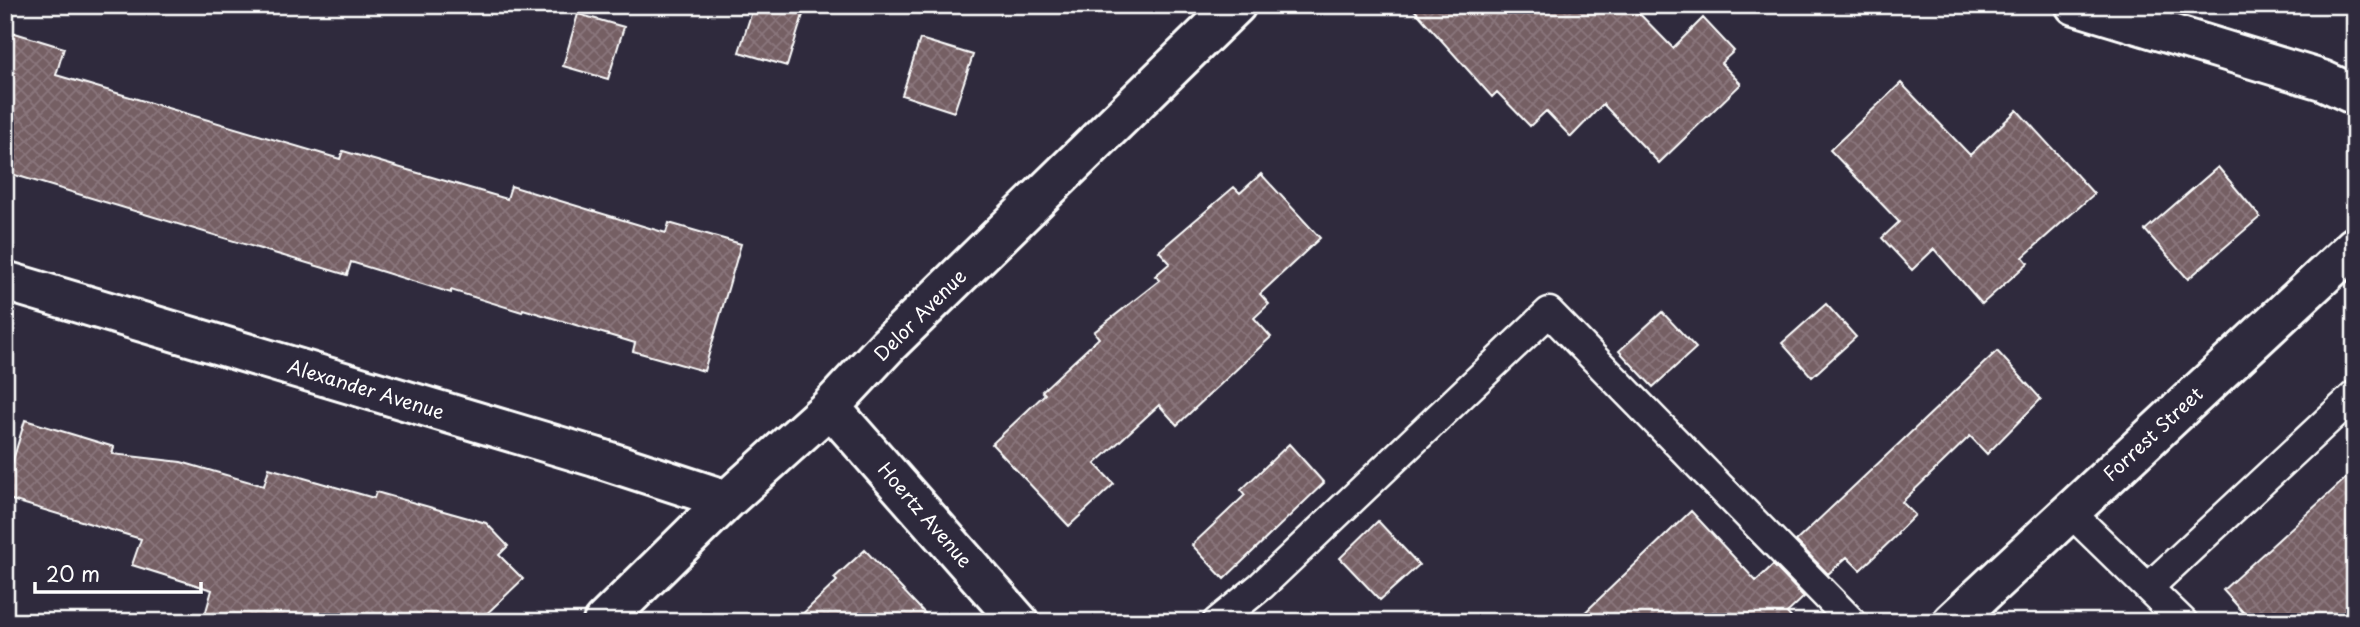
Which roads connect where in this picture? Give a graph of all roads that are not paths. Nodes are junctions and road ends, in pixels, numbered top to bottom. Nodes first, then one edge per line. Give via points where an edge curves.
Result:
1 (1236, 5) edge
2 (2075, 5) edge
3 (2355, 94) edge
4 (2355, 246) edge
5 (5, 281) edge
6 (2355, 395) edge
7 (830, 407) junction
8 (727, 500) junction
9 (2070, 512) junction
10 (2148, 588) junction
11 (603, 622) edge
12 (1019, 622) edge
13 (1217, 622) edge
14 (1852, 622) edge
15 (1952, 622) edge
16 (2183, 622) edge

1 - 7 street, Delor Avenue
2 - 3 street
4 - 9 street, Forrest Street
5 - 8 street, Alexander Avenue
6 - 10 lane
7 - 8 street, Delor Avenue
7 - 12 street, Hoertz Avenue
8 - 11 street, Delor Avenue
9 - 10 lane
9 - 15 street, Forrest Street
10 - 16 lane
13 - 14 lane via 1261,586 1549,312

